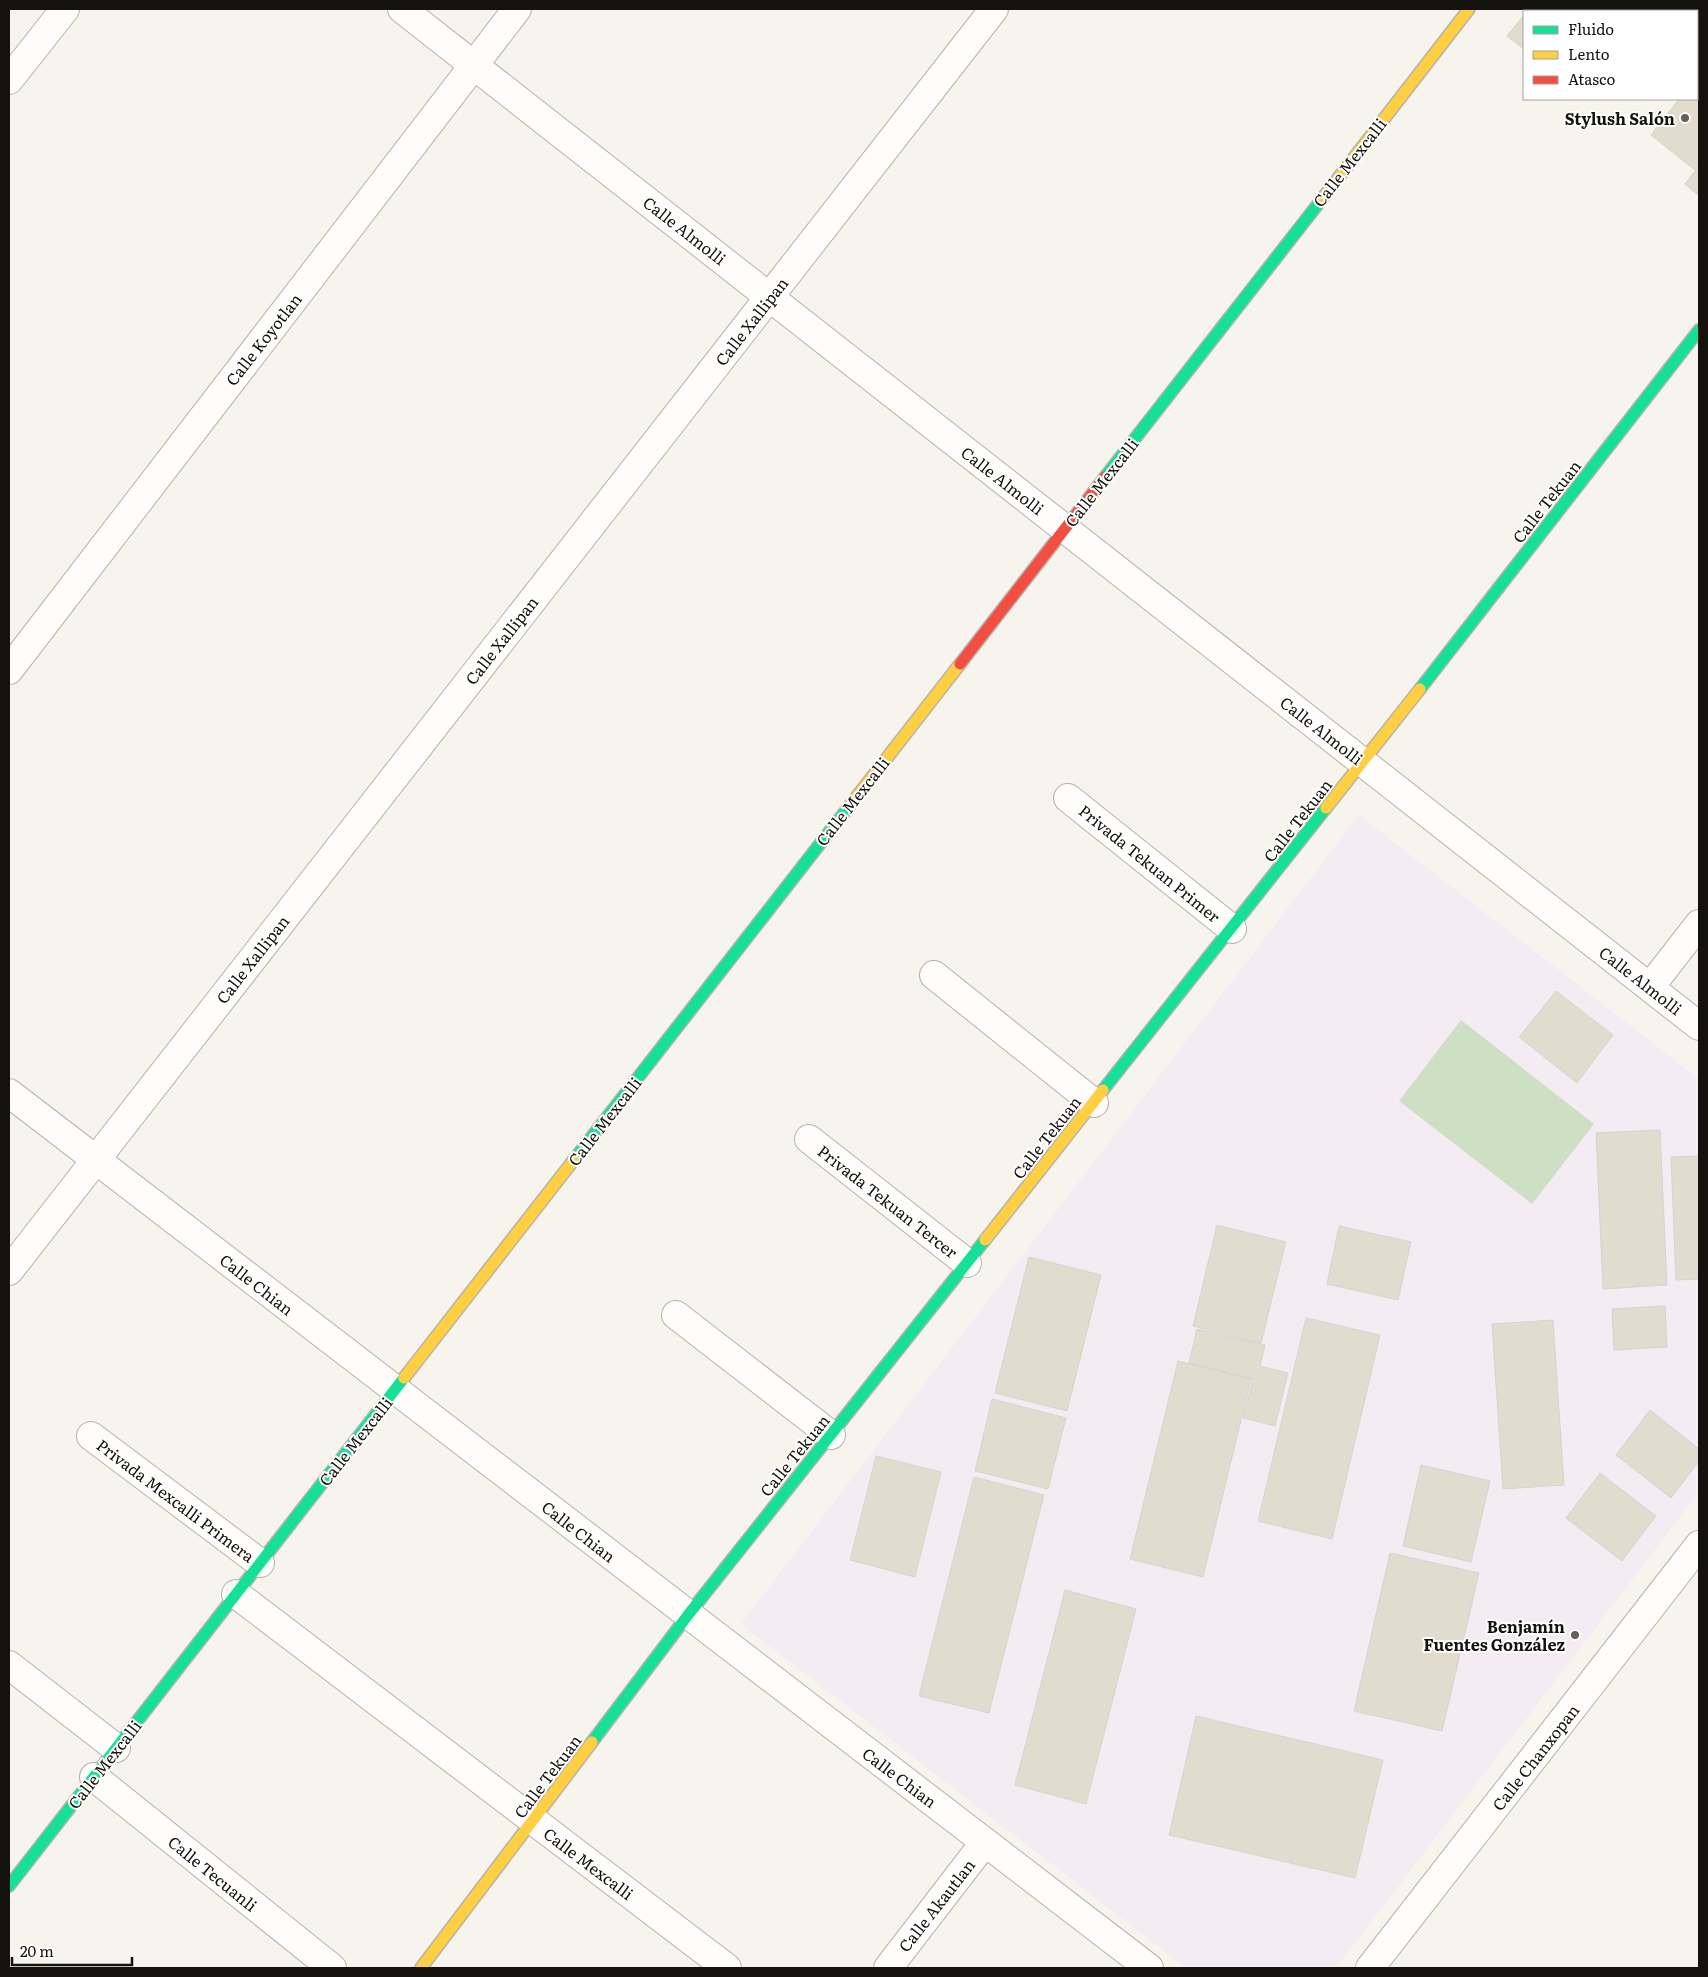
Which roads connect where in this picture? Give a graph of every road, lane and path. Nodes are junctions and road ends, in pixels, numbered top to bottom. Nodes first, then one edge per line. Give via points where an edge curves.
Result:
1 (65, 9) edge
2 (402, 9) edge
3 (517, 9) edge
4 (994, 9) edge
5 (1469, 9) edge
6 (474, 65) junction
7 (9, 80) edge
8 (769, 297) junction
9 (1699, 330) edge
10 (1064, 528) junction
11 (9, 670) edge
12 (1364, 762) junction
13 (1068, 798) dead end
14 (1699, 924) edge
15 (1232, 929) junction
16 (934, 976) dead end
17 (1650, 987) junction
18 (1699, 1026) edge
19 (9, 1093) edge
20 (1094, 1103) junction
21 (809, 1139) dead end
22 (96, 1160) junction
23 (967, 1263) junction
24 (9, 1271) edge
25 (676, 1315) dead end
26 (395, 1390) junction
27 (832, 1435) junction
28 (91, 1436) dead end
29 (1699, 1545) edge
30 (260, 1563) junction
31 (236, 1594) junction
32 (688, 1615) junction
33 (9, 1665) edge
34 (116, 1748) junction
35 (94, 1777) junction
36 (534, 1821) junction
37 (985, 1842) junction
38 (9, 1886) edge
39 (332, 1968) edge
40 (421, 1968) edge
41 (727, 1968) edge
42 (888, 1968) edge
43 (1149, 1968) edge
44 (1370, 1968) edge

1 - 7 street
2 - 6 street, Calle Almolli
3 - 6 street, Calle Koyotlan
4 - 8 street, Calle Xallipan
5 - 10 street, Calle Mexcalli
6 - 8 street, Calle Almolli
6 - 11 street, Calle Koyotlan
8 - 10 street, Calle Almolli
8 - 22 street, Calle Xallipan
9 - 12 street, Calle Tekuan
10 - 12 street, Calle Almolli
10 - 26 street, Calle Mexcalli
12 - 15 street, Calle Tekuan
12 - 17 street, Calle Almolli
13 - 15 street, Privada Tekuan Primer
14 - 17 street
15 - 20 street, Calle Tekuan
16 - 20 street
17 - 18 street, Calle Almolli
19 - 22 street, Calle Chian
20 - 23 street, Calle Tekuan
21 - 23 street, Privada Tekuan Tercer
22 - 24 street, Calle Xallipan
22 - 26 street, Calle Chian
23 - 27 street, Calle Tekuan
25 - 27 street
26 - 30 street, Calle Mexcalli
26 - 32 street, Calle Chian
27 - 32 street, Calle Tekuan
28 - 30 street, Privada Mexcalli Primera
29 - 44 street, Calle Chanxopan
30 - 31 street, Calle Mexcalli
31 - 34 street, Calle Mexcalli
31 - 36 street, Calle Mexcalli
32 - 36 street, Calle Tekuan
32 - 37 street, Calle Chian
33 - 34 street
34 - 35 street, Calle Mexcalli
35 - 38 street, Calle Mexcalli
35 - 39 street, Calle Tecuanli
36 - 40 street, Calle Tekuan
36 - 41 street, Calle Mexcalli
37 - 42 street, Calle Akautlan
37 - 43 street, Calle Chian

